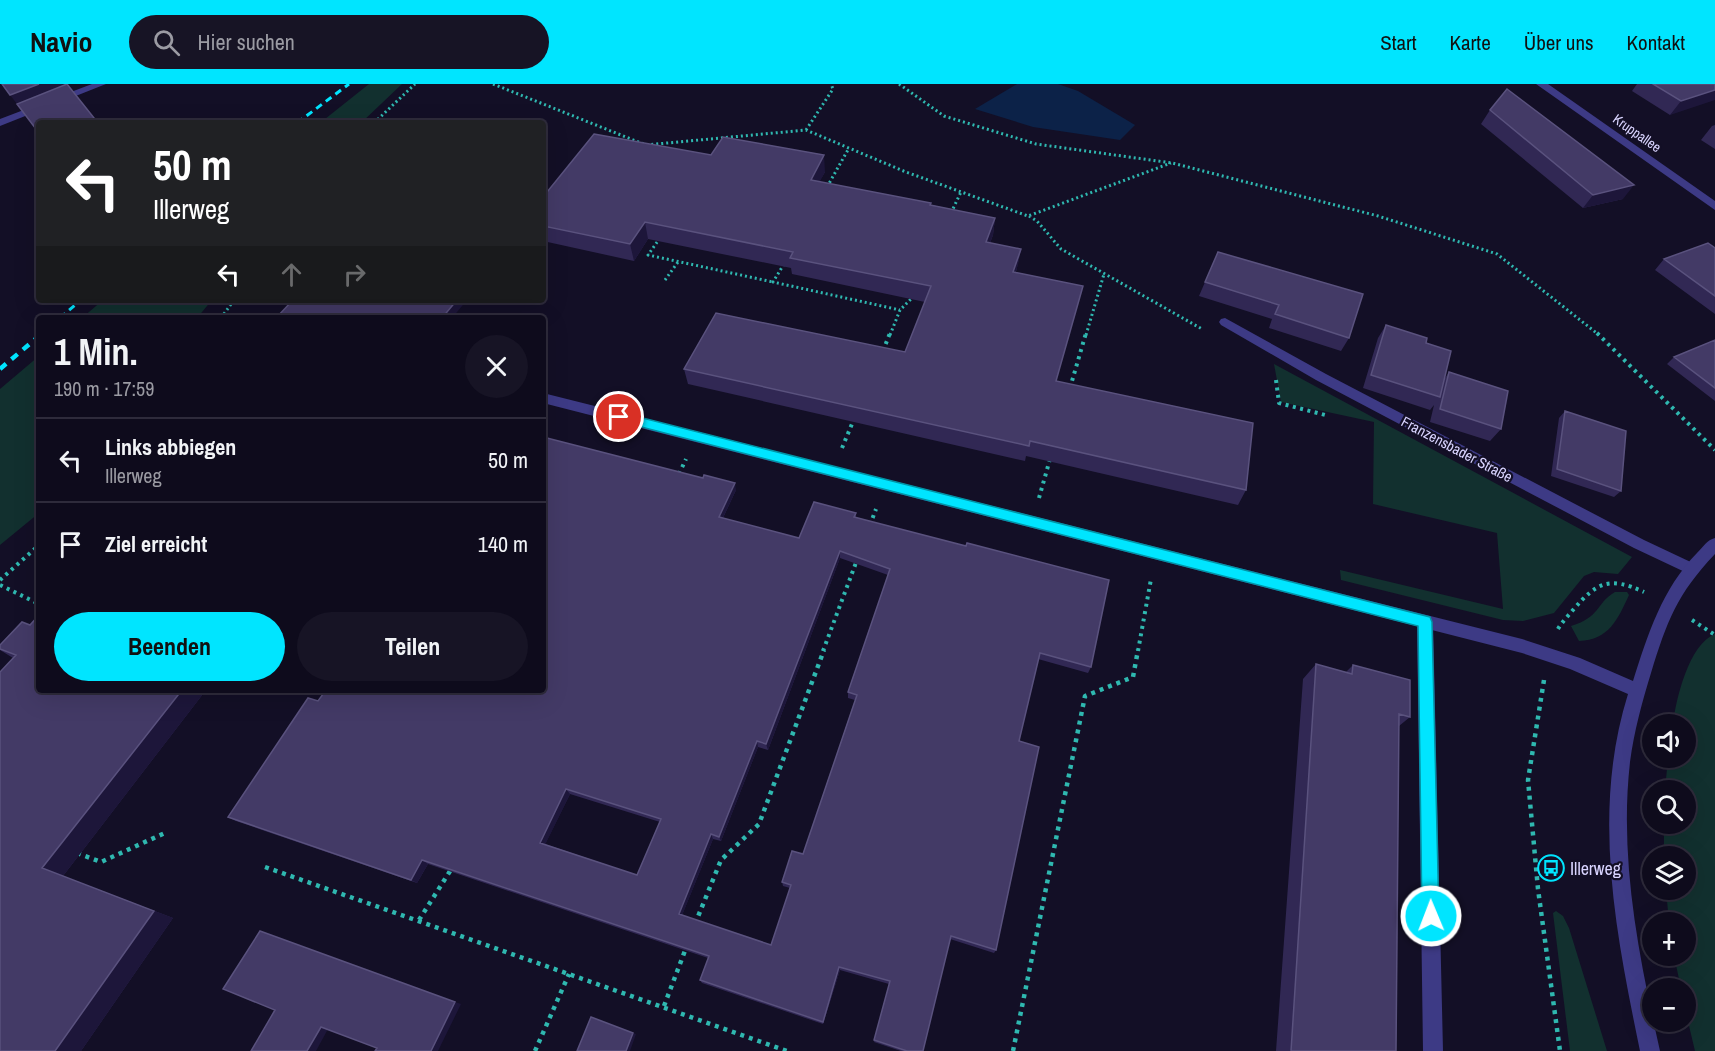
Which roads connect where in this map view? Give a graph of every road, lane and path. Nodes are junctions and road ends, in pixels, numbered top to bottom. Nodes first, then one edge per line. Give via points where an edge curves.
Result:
1 (101, 84) edge
2 (415, 84) edge
3 (493, 84) edge
4 (831, 84) edge
5 (899, 84) edge
6 (1541, 84) edge
7 (377, 120) edge
8 (0, 123) edge
9 (806, 130) junction
10 (727, 137) junction
11 (723, 144) edge
12 (849, 148) junction
13 (1172, 163) junction
14 (826, 190) edge
15 (961, 192) junction
16 (1715, 206) edge
17 (1028, 216) junction
18 (948, 219) edge
19 (660, 237) edge
20 (678, 262) junction
21 (784, 262) edge
22 (1104, 274) junction
23 (665, 280) dead end
24 (773, 282) junction
25 (918, 288) edge
26 (900, 310) junction
27 (1225, 322) dead end
28 (1205, 331) dead end
29 (882, 353) edge
30 (1275, 371) dead end
31 (1069, 390) edge
32 (546, 399) edge
33 (1329, 416) dead end
34 (854, 418) edge
35 (699, 436) junction
36 (1715, 450) edge
37 (1051, 456) edge
38 (832, 471) junction
39 (676, 478) edge
40 (885, 485) junction
41 (1032, 523) junction
42 (868, 529) edge
43 (1715, 544) edge
44 (36, 547) edge
45 (860, 550) edge
46 (1156, 554) junction
47 (1692, 569) junction
48 (0, 580) edge
49 (0, 585) edge
50 (36, 603) edge
51 (1668, 605) junction
52 (1425, 622) junction
53 (1550, 655) junction
54 (1636, 690) junction
55 (167, 832) dead end
56 (67, 850) edge
57 (457, 860) edge
58 (265, 867) dead end
59 (419, 921) junction
60 (692, 933) edge
61 (688, 943) edge
62 (569, 974) junction
63 (664, 1006) junction
64 (535, 1051) edge
65 (787, 1051) edge
66 (1013, 1051) edge
67 (1433, 1051) edge
68 (1560, 1051) edge
69 (1650, 1051) edge

1 - 8 street
2 - 7 path
3 - 10 path via 646,145
4 - 9 path via 833,89
5 - 13 path via 944,116 1036,144
6 - 16 street, Kruppallee
9 - 10 path
9 - 12 path
10 - 11 path
12 - 14 path
12 - 15 path
13 - 17 path
13 - 36 path via 1378,216 1497,254 1592,328
15 - 17 path
15 - 18 path
17 - 22 path via 1061,249
19 - 20 path via 648,255
20 - 23 path
20 - 24 path
21 - 24 path
22 - 28 path
22 - 31 path
24 - 26 path
25 - 26 path
26 - 29 path
27 - 47 street, Franzensbader Straße via 1580,514
30 - 33 path via 1279,403
32 - 35 street
34 - 38 path
35 - 38 street
35 - 39 path
37 - 41 path
38 - 40 street
40 - 41 street
40 - 42 path
41 - 46 street
43 - 47 street
44 - 48 path
45 - 60 path via 759,824 721,860
46 - 52 street
46 - 66 path via 1133,677 1085,696
47 - 51 street
49 - 50 path
51 - 53 path via 1629,584 1602,584 1591,590 1558,627
51 - 54 street
52 - 53 street
52 - 67 street
53 - 54 street
53 - 68 path via 1528,780
54 - 69 street via 1623,745 1617,866 1621,906
55 - 56 path via 101,862
57 - 59 path
58 - 59 path
59 - 62 path
61 - 63 path
62 - 63 path
62 - 64 path
63 - 65 path

